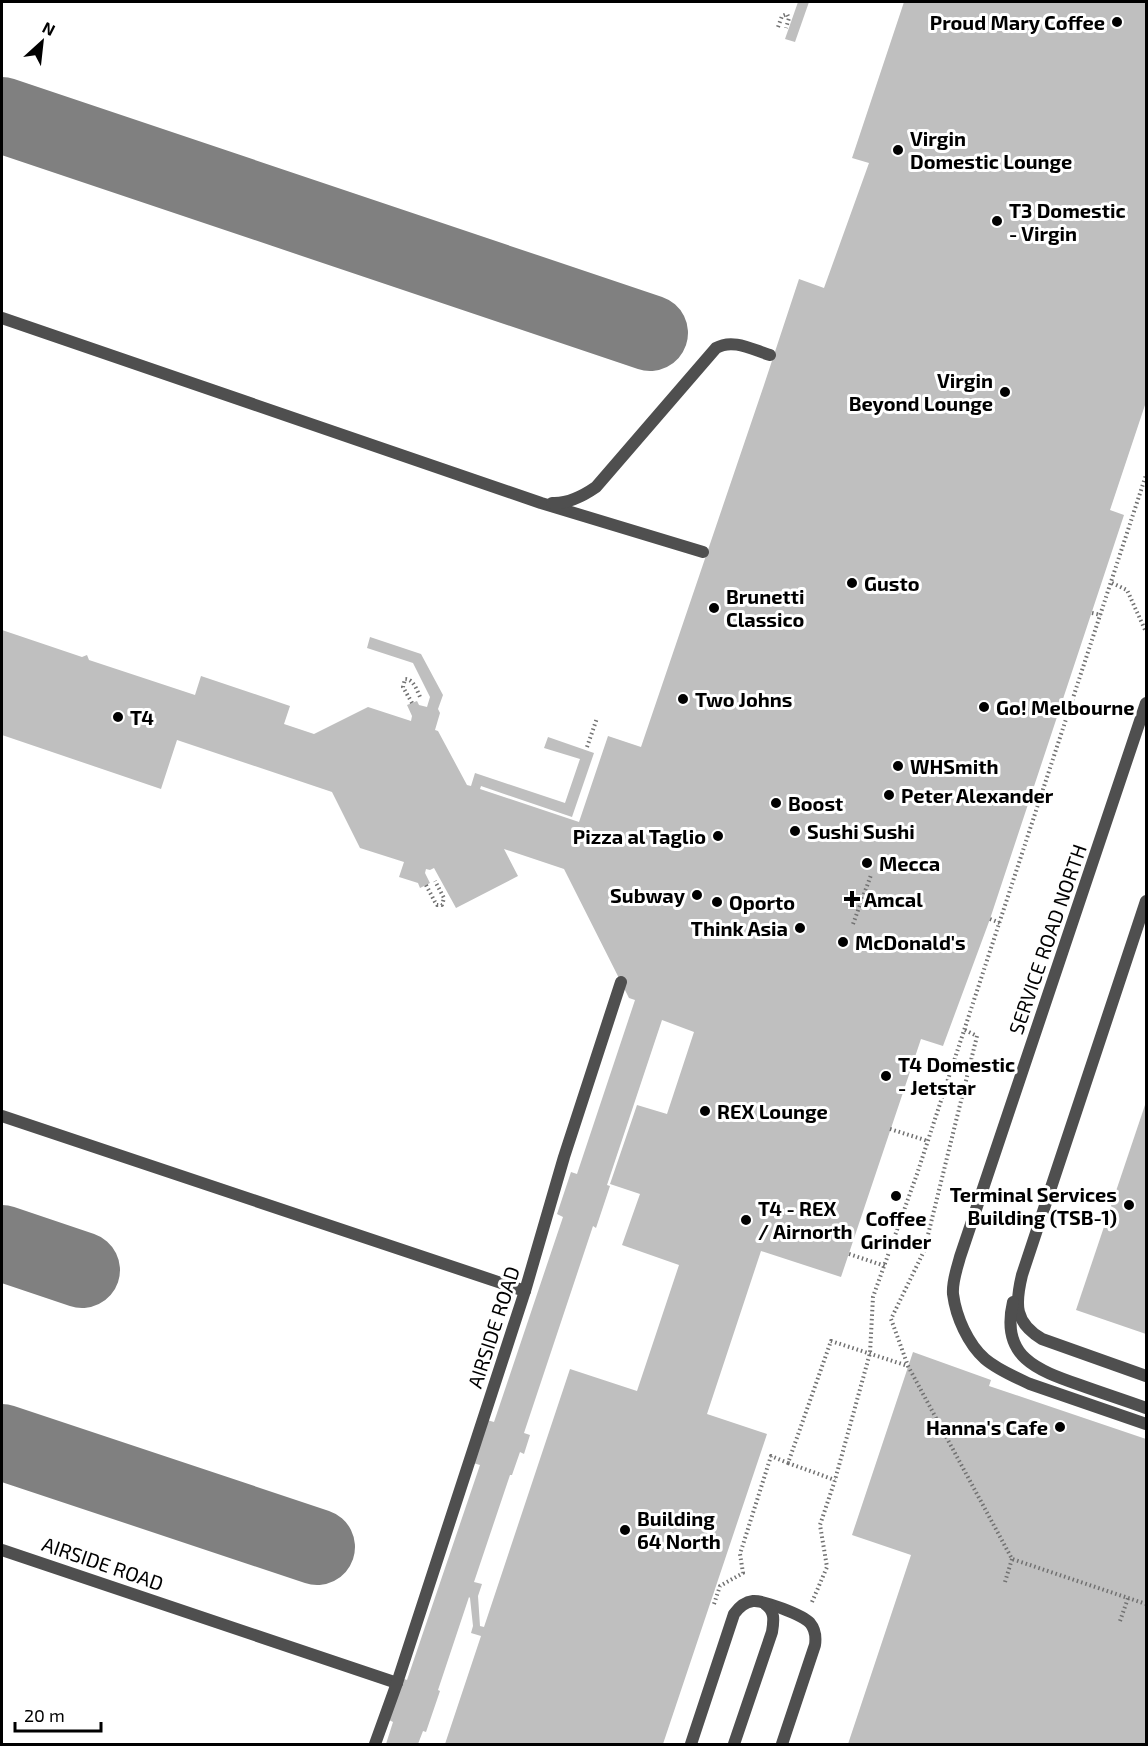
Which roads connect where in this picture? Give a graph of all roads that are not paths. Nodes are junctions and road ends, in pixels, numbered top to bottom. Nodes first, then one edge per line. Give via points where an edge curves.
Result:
1 (2, 318) edge
2 (770, 355) dead end
3 (541, 503) junction
4 (703, 552) dead end
5 (1146, 703) edge
6 (1146, 901) edge
7 (621, 982) dead end
8 (2, 1116) edge
9 (1022, 1275) junction
10 (525, 1291) junction
11 (1146, 1376) edge
12 (1146, 1408) edge
13 (1146, 1424) edge
14 (2, 1550) edge
15 (761, 1602) junction
16 (397, 1683) junction
17 (375, 1744) edge
18 (691, 1744) edge
19 (734, 1744) edge
20 (783, 1744) edge

1 - 3 lane
2 - 3 lane via 733,344 724,343 716,348 596,487 570,501
3 - 4 lane
5 - 13 lane, SERVICE ROAD NORTH via 963,1247 953,1292 966,1334 986,1359 1030,1384
6 - 9 lane
7 - 10 lane, AIRSIDE ROAD
8 - 10 lane
9 - 11 lane via 1017,1300 1019,1314 1029,1330 1049,1342
9 - 12 lane via 1010,1321 1014,1344 1022,1356 1053,1376
10 - 16 lane, AIRSIDE ROAD
14 - 16 lane, AIRSIDE ROAD
15 - 18 lane via 741,1605 734,1614
15 - 19 lane via 774,1616 772,1632
15 - 20 lane via 804,1619 814,1631 815,1646
16 - 17 lane, AIRSIDE ROAD

